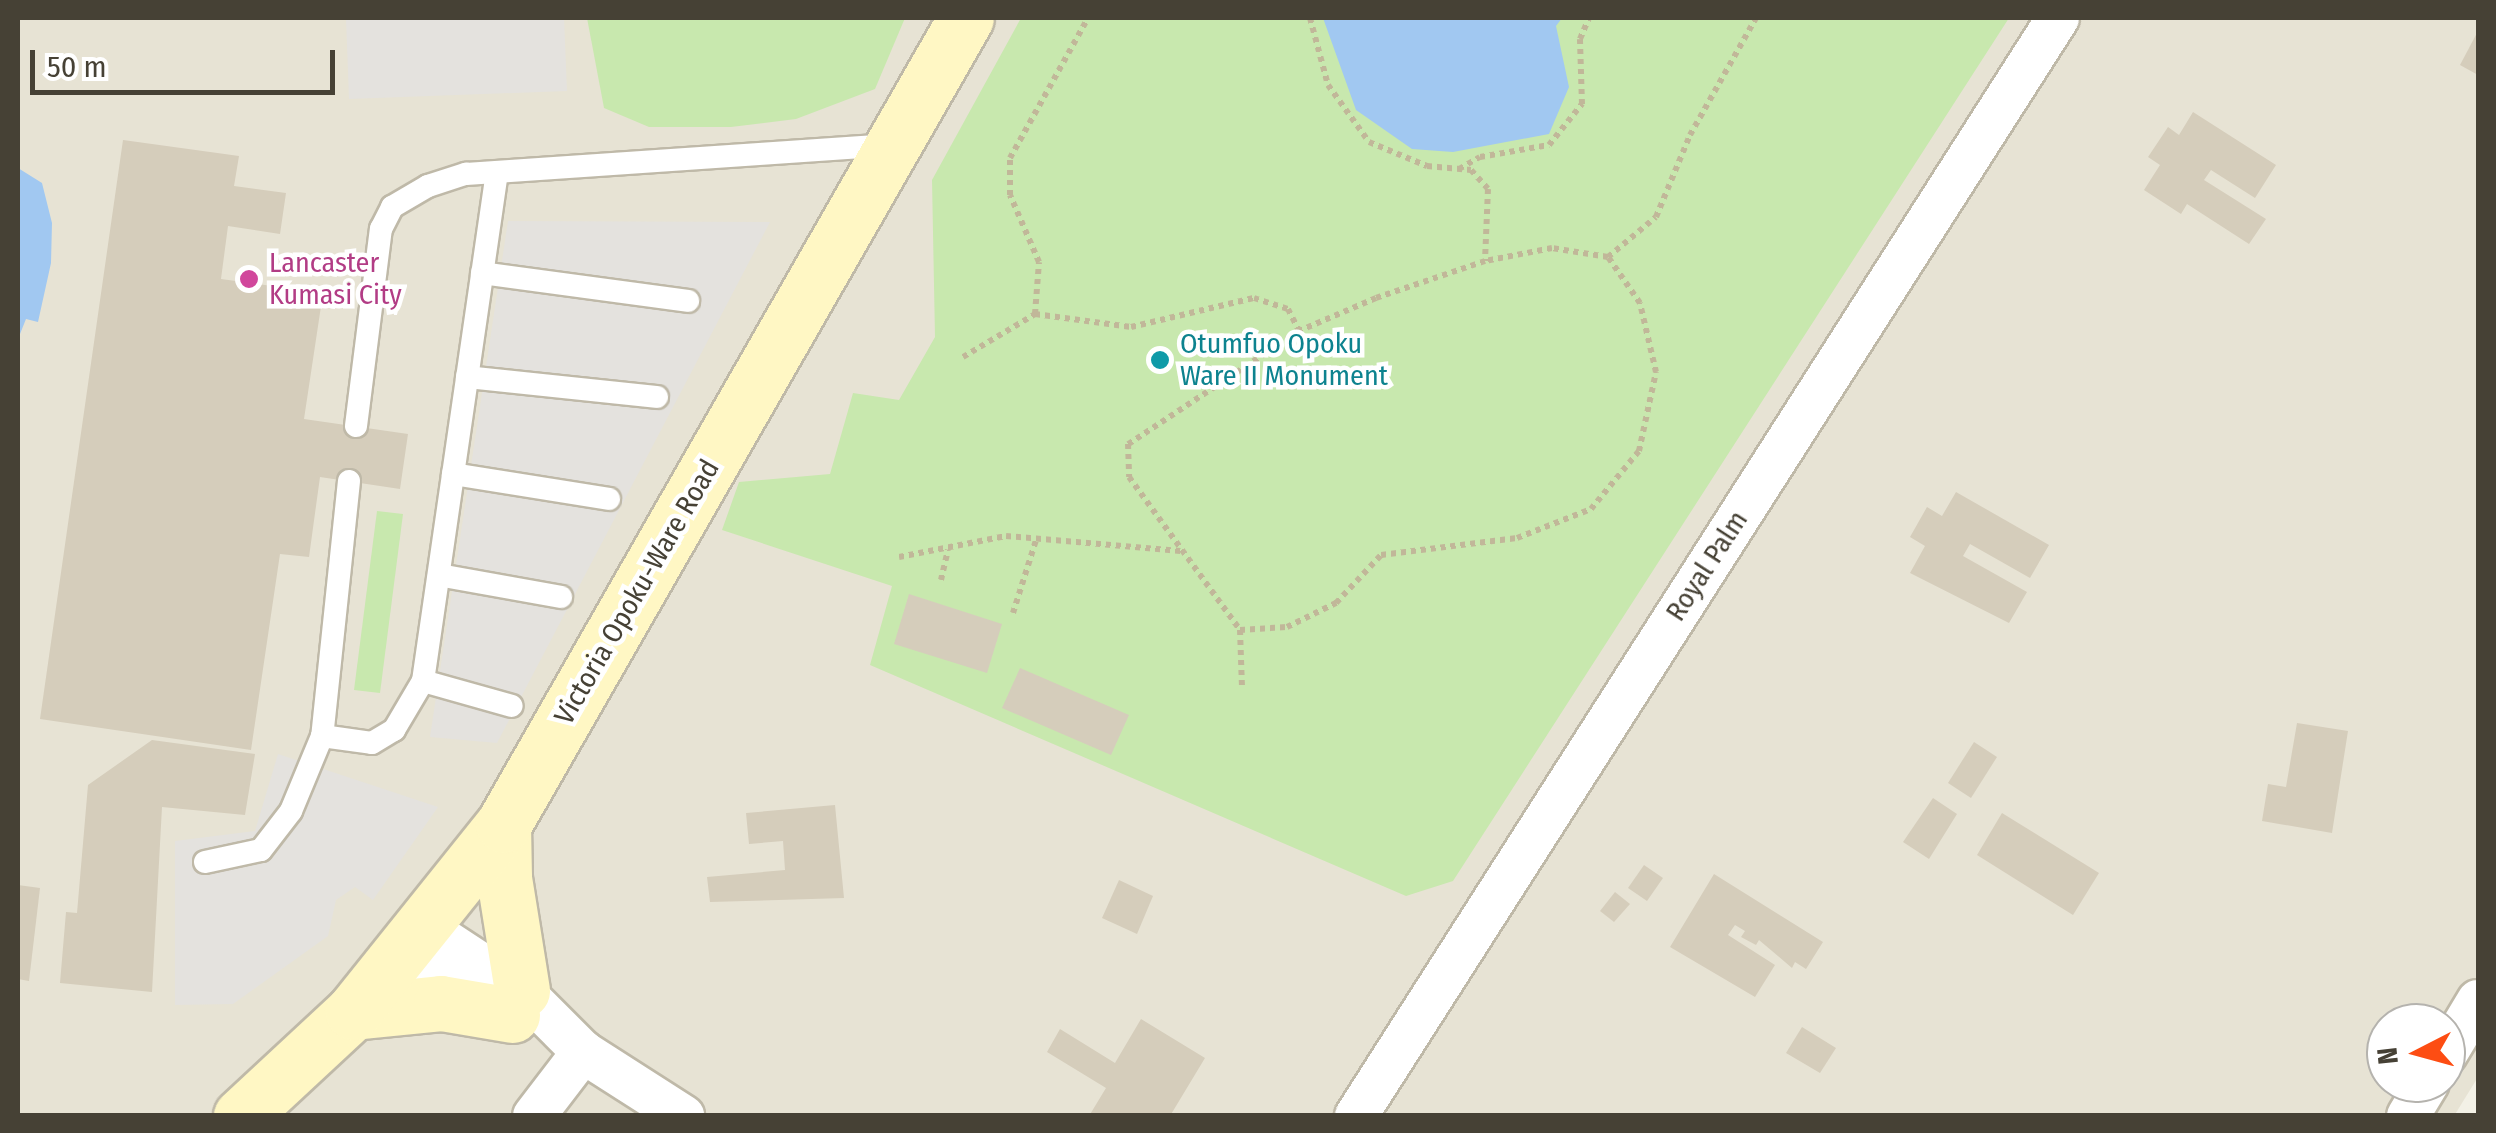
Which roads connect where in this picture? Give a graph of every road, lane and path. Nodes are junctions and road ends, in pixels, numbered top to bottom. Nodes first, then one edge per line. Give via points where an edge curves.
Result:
1 (966, 18) edge
2 (1088, 18) edge
3 (1310, 18) edge
4 (1590, 18) edge
5 (2058, 18) edge
6 (1752, 20) edge
7 (894, 145) junction
8 (1458, 169) junction
9 (497, 172) junction
10 (1608, 257) junction
11 (1485, 261) junction
12 (482, 273) junction
13 (688, 301) dead end
14 (1035, 314) junction
15 (1299, 332) junction
16 (963, 356) dead end
17 (467, 377) junction
18 (657, 397) dead end
19 (356, 426) dead end
20 (453, 474) junction
21 (349, 481) dead end
22 (609, 498) dead end
23 (1036, 540) junction
24 (948, 550) junction
25 (1181, 551) junction
26 (900, 557) dead end
27 (438, 575) junction
28 (941, 580) dead end
29 (561, 597) dead end
30 (1013, 613) dead end
31 (1240, 630) junction
32 (423, 681) junction
33 (1242, 687) dead end
34 (512, 706) dead end
35 (322, 736) junction
36 (503, 826) junction
37 (205, 862) dead end
38 (411, 940) junction
39 (517, 1003) junction
40 (353, 1012) junction
41 (574, 1045) junction
42 (241, 1116) edge
43 (534, 1116) edge
44 (683, 1116) edge
45 (1356, 1116) edge

1 - 7 main road, Victoria Opoku-Ware Road
2 - 14 path via 1010,158 1010,195 1038,262
3 - 8 path via 1328,85 1369,142 1426,166
4 - 8 path via 1580,39 1582,104 1549,145 1480,157
5 - 45 street, Royal Palm
6 - 10 path via 1690,135 1656,217
7 - 9 lane
7 - 36 main road, Victoria Opoku-Ware Road
8 - 11 path via 1470,170 1488,189
9 - 12 lane
9 - 19 lane via 428,186 392,207 381,228
10 - 11 path via 1552,248
10 - 31 path via 1640,303 1656,372 1639,451 1591,509 1517,538 1381,555 1336,603 1287,627
11 - 15 path
12 - 13 lane
12 - 17 lane
14 - 15 path via 1131,327 1254,298 1288,309
14 - 16 path
15 - 25 path via 1128,444 1128,477
17 - 18 lane
17 - 20 lane
20 - 22 lane
20 - 27 lane
21 - 35 lane
23 - 24 path via 1006,536
23 - 25 path
23 - 30 path
24 - 26 path
24 - 28 path
25 - 31 path
27 - 29 lane
27 - 32 lane
31 - 33 path
32 - 34 lane
32 - 35 lane via 385,738
35 - 37 lane via 291,811 261,850
36 - 38 main road, Victoria Opoku-Ware Road
36 - 39 main road
38 - 39 street
38 - 40 main road, Victoria Opoku-Ware Road
39 - 40 main road
39 - 41 street
40 - 42 main road, Victoria Opoku-Ware Road
41 - 43 street
41 - 44 street

